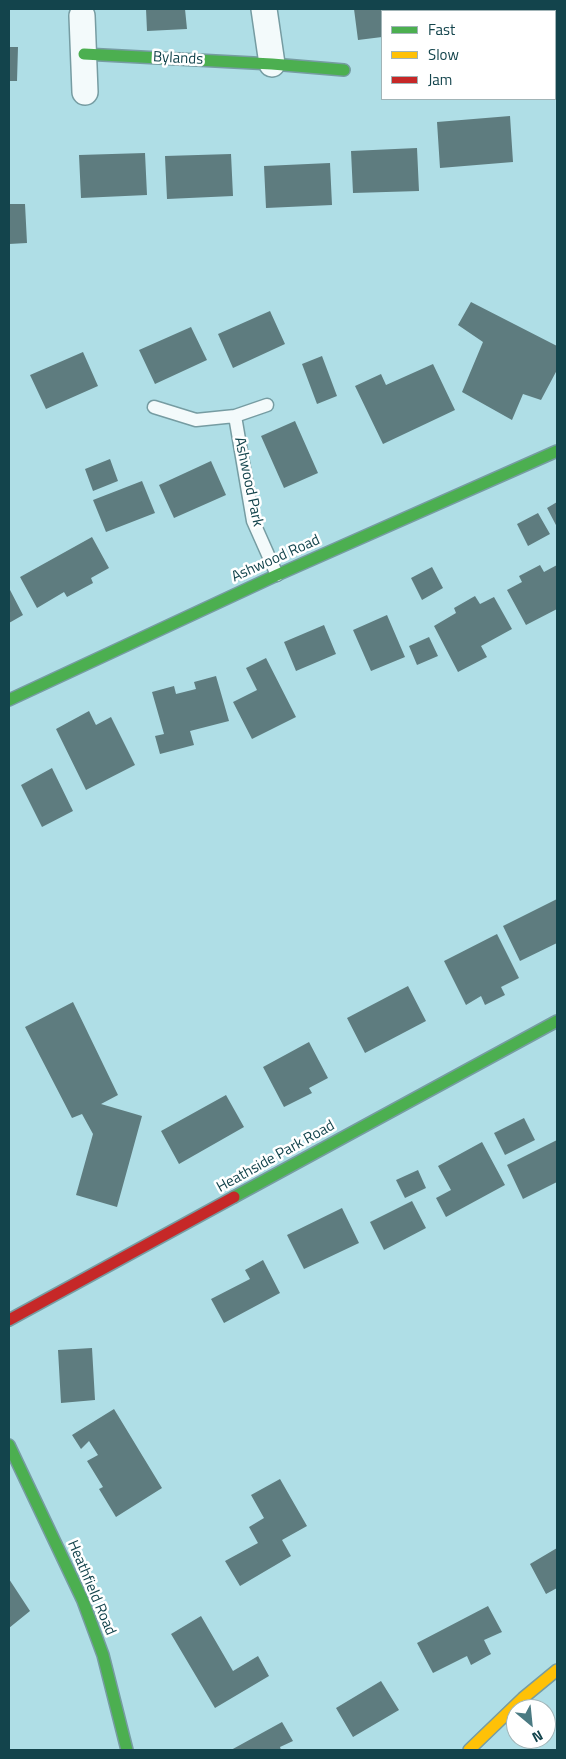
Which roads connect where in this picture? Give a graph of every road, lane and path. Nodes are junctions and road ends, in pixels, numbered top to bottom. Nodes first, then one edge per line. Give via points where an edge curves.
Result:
1 (264, 9) edge
2 (82, 16) dead end
3 (84, 54) junction
4 (272, 64) junction
5 (344, 70) dead end
6 (85, 92) dead end
7 (267, 405) dead end
8 (154, 407) dead end
9 (234, 416) junction
10 (557, 451) edge
11 (277, 575) junction
12 (9, 700) edge
13 (557, 1021) edge
14 (9, 1320) edge
15 (9, 1445) edge
16 (557, 1670) edge
17 (127, 1750) edge
18 (469, 1750) edge

1 - 4 street
2 - 3 street
3 - 4 street, Bylands
3 - 6 street
4 - 5 street, Bylands
7 - 9 lane, Ashwood Park
8 - 9 lane, Ashwood Park via 196,420
9 - 11 lane, Ashwood Park via 254,521
10 - 11 street, Ashwood Road
11 - 12 street, Ashwood Road
13 - 14 street, Heathside Park Road
15 - 17 street, Heathfield Road via 83,1601 104,1655
16 - 18 street

